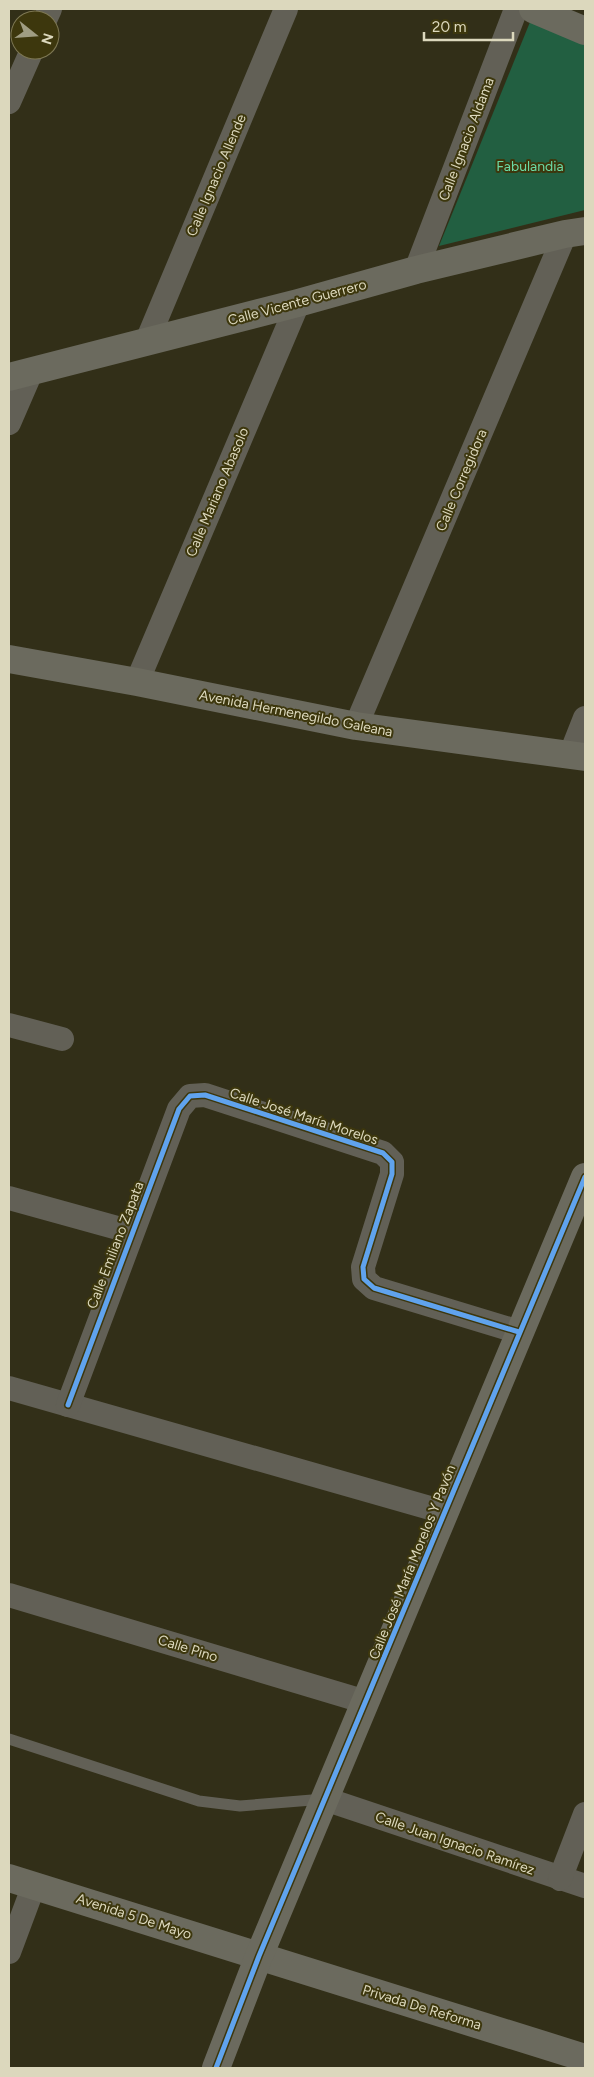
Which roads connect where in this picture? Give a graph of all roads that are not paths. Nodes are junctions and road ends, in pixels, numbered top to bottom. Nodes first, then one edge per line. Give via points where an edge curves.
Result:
1 (286, 9) edge
2 (516, 9) edge
3 (533, 9) edge
4 (585, 31) edge
5 (28, 60) edge
6 (9, 102) edge
7 (575, 232) edge
8 (416, 270) junction
9 (298, 302) junction
10 (147, 341) junction
11 (21, 373) edge
12 (9, 423) edge
13 (9, 659) edge
14 (137, 682) junction
15 (585, 718) edge
16 (356, 726) junction
17 (578, 756) edge
18 (9, 1025) edge
19 (62, 1040) dead end
20 (190, 1096) joint
21 (585, 1177) edge
22 (9, 1198) edge
23 (132, 1232) junction
24 (519, 1332) junction
25 (9, 1388) edge
26 (68, 1405) junction
27 (444, 1512) junction
28 (9, 1595) edge
29 (366, 1702) junction
30 (9, 1739) edge
31 (325, 1799) junction
32 (585, 1814) edge
33 (560, 1879) junction
34 (21, 1881) edge
35 (585, 1886) edge
36 (9, 1952) edge
37 (258, 1956) junction
38 (585, 2058) edge
39 (216, 2068) edge

1 - 10 street, Calle Ignacio Allende
2 - 8 street, Calle Ignacio Aldama
3 - 4 street
5 - 6 street
7 - 8 street, Calle Vicente Guerrero
7 - 16 street, Calle Corregidora
8 - 9 street, Calle Vicente Guerrero
9 - 10 street, Calle Vicente Guerrero
9 - 14 street, Calle Mariano Abasolo
10 - 11 street, Calle Vicente Guerrero
11 - 12 street
13 - 14 street, Avenida Hermenegildo Galeana
14 - 16 street, Avenida Hermenegildo Galeana
15 - 17 street
16 - 17 street, Avenida Hermenegildo Galeana
18 - 19 street
20 - 23 street, Calle Emiliano Zapata via 178,1109
20 - 24 street, Calle José María Morelos via 205,1095 383,1153 392,1162 392,1174 363,1268 364,1279 374,1288
21 - 24 street, Calle José María Morelos Y Pavón
22 - 23 street
23 - 26 street, Calle Emiliano Zapata
24 - 27 street, Calle José María Morelos Y Pavón
25 - 26 street
26 - 27 street
27 - 29 street, Calle José María Morelos Y Pavón
28 - 29 street, Calle Pino
29 - 31 street, Calle José María Morelos Y Pavón
30 - 31 lane via 199,1801 240,1806
31 - 33 street, Calle Juan Ignacio Ramírez
31 - 37 street, Calle José María Morelos Y Pavón
32 - 33 street
33 - 35 street, Calle Juan Ignacio Ramírez
34 - 36 street
34 - 37 street, Avenida 5 De Mayo
37 - 38 street, Privada De Reforma
37 - 39 street, Calle José María Morelos Y Pavón

